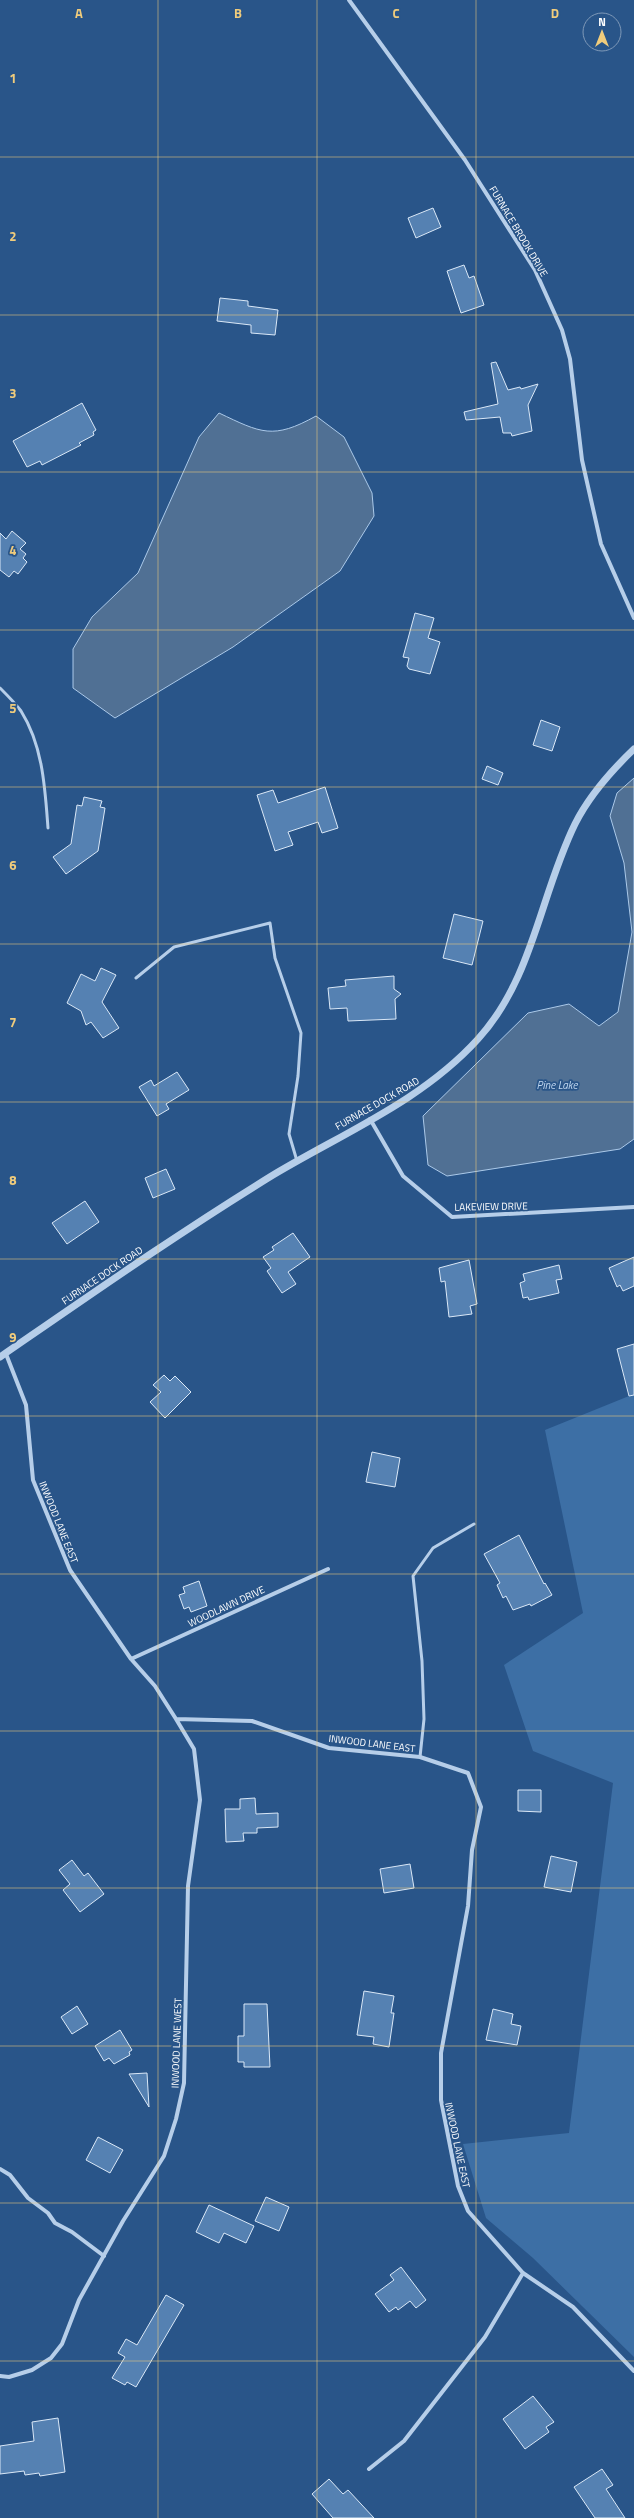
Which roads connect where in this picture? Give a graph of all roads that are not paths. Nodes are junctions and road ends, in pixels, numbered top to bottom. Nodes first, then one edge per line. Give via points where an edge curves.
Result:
1 (349, 0) edge
2 (634, 618) edge
3 (0, 688) edge
4 (634, 749) edge
5 (48, 828) dead end
6 (136, 978) dead end
7 (370, 1119) junction
8 (297, 1161) junction
9 (634, 1208) edge
10 (3, 1356) edge
11 (474, 1524) dead end
12 (328, 1569) dead end
13 (131, 1659) junction
14 (176, 1719) junction
15 (420, 1757) junction
16 (0, 2170) edge
17 (104, 2256) junction
18 (523, 2273) junction
19 (634, 2371) edge
20 (0, 2376) edge
21 (369, 2469) dead end

1 - 2 street, FURNACE BROOK DRIVE via 465,160 535,270 562,330 570,359 582,460 601,544
3 - 5 lane via 20,710 36,741 46,797
4 - 7 street, FURNACE DOCK ROAD via 602,783 580,814 565,848 520,973 490,1025 455,1063 433,1081
6 - 8 lane via 174,947 270,923 275,958 300,1033 298,1076 289,1134
7 - 8 street, FURNACE DOCK ROAD
7 - 9 street, LAKEVIEW DRIVE via 403,1176 452,1216
8 - 10 street, FURNACE DOCK ROAD via 203,1219
10 - 13 street, INWOOD LANE EAST via 26,1404 33,1480 70,1570
11 - 15 lane via 433,1548 413,1576 422,1661 424,1719
12 - 13 street, WOODLAWN DRIVE
13 - 14 street, INWOOD LANE EAST via 155,1686
14 - 15 street, INWOOD LANE EAST via 252,1721 329,1748
14 - 17 street, INWOOD LANE WEST via 194,1749 200,1800 188,1886 184,2083 164,2156
15 - 18 street, INWOOD LANE EAST via 468,1773 481,1807 472,1850 468,1906 441,2053 441,2100 458,2186 468,2211
16 - 17 street via 10,2176 28,2198 55,2223 72,2232
17 - 20 street, INWOOD LANE WEST via 79,2300 62,2344 51,2358 32,2370 9,2377
18 - 19 street, INWOOD LANE EAST via 573,2307
18 - 21 street via 485,2337 404,2441

